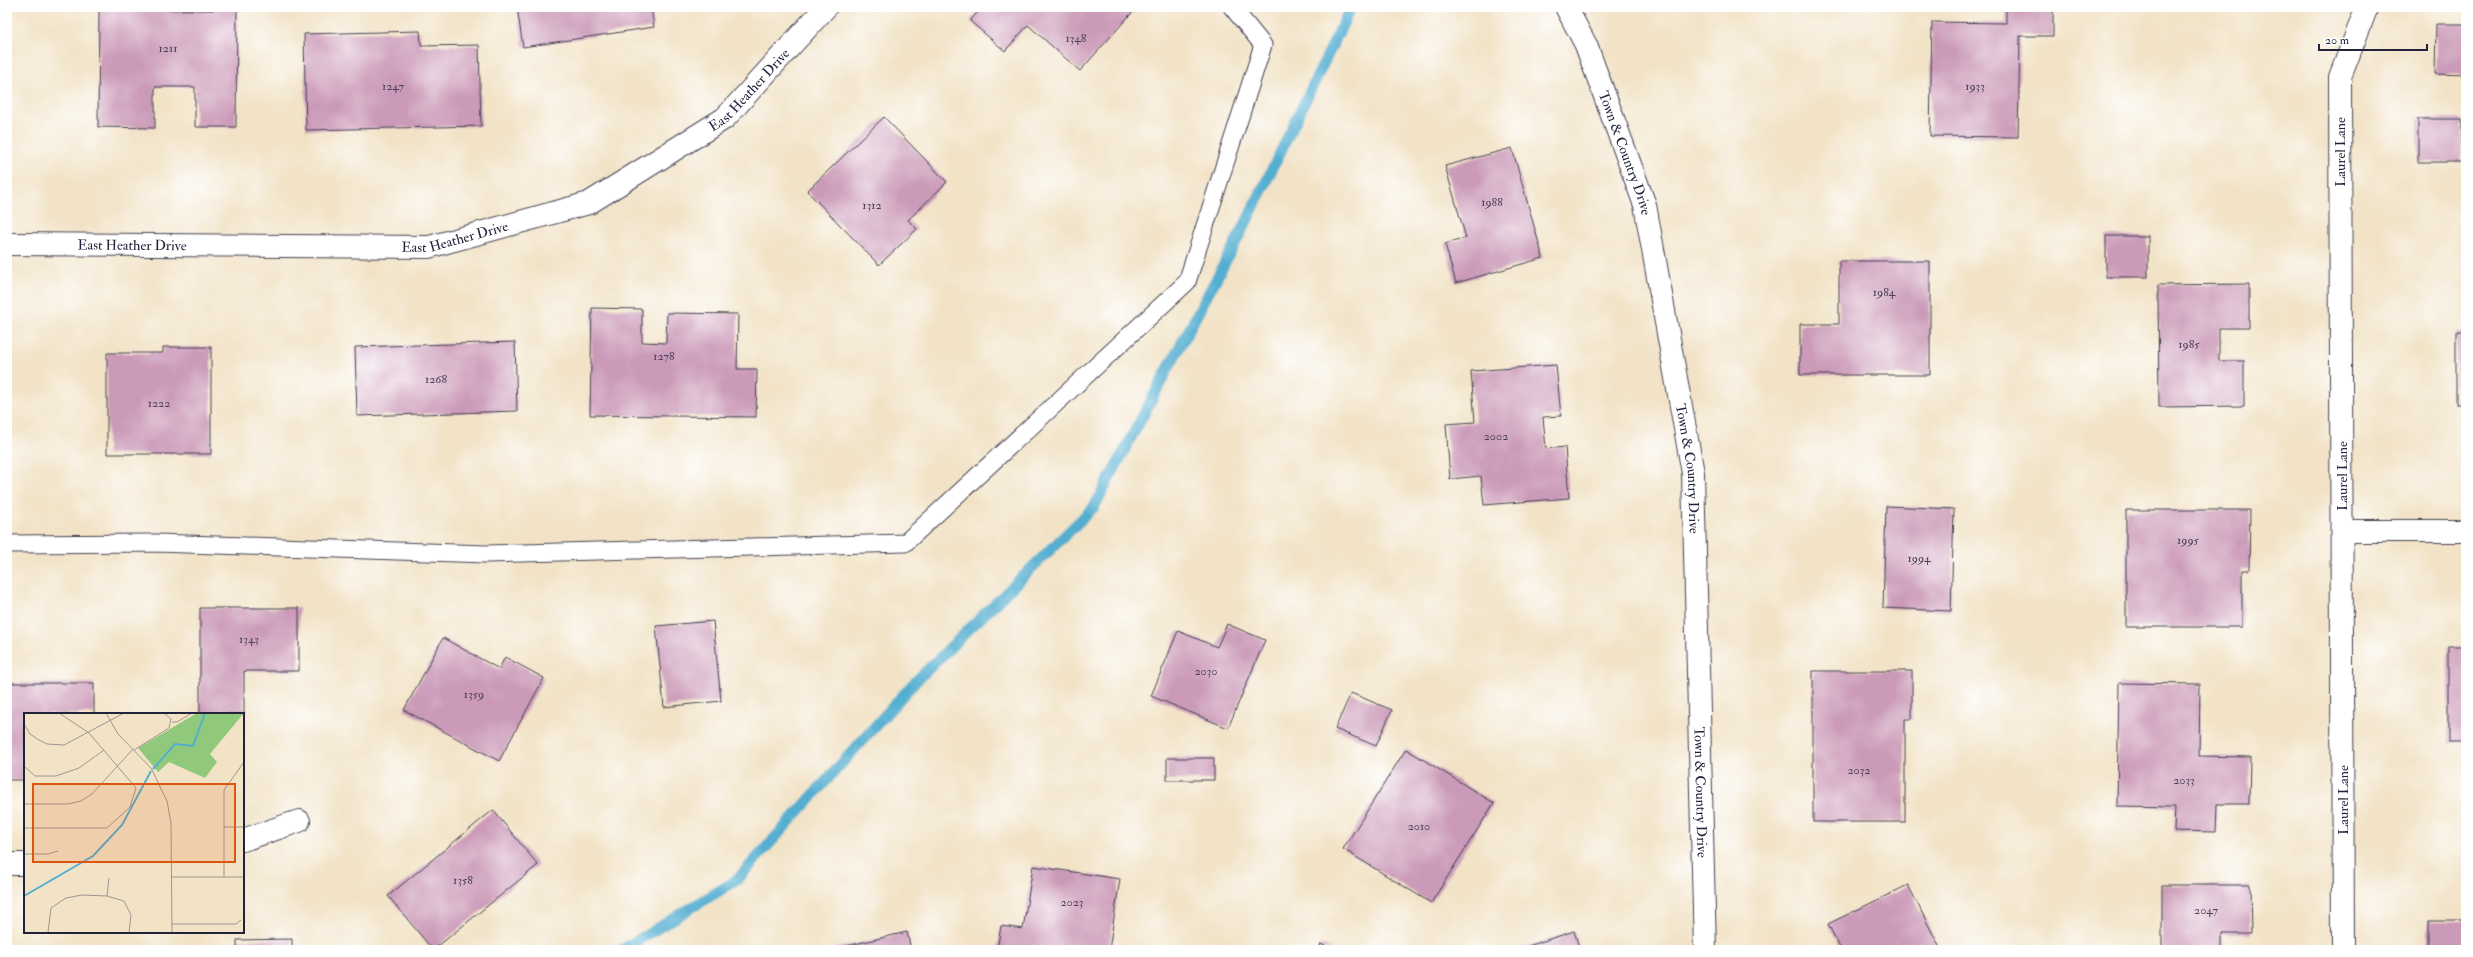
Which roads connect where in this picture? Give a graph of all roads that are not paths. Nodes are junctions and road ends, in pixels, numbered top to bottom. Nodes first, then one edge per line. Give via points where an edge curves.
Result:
1 (826, 7) edge
2 (1232, 7) edge
3 (1566, 7) edge
4 (2367, 7) edge
5 (7, 244) edge
6 (2342, 531) junction
7 (2466, 531) edge
8 (7, 544) edge
9 (299, 821) dead end
10 (244, 840) edge
11 (7, 864) edge
12 (24, 864) edge
13 (1705, 950) edge
14 (2343, 950) edge

1 - 5 street, East Heather Drive via 726,118 589,203 429,247
2 - 8 lane via 1262,45 1188,282 905,543 486,554 156,543
3 - 13 street, Town & Country Drive via 1586,45 1645,205 1693,473
4 - 6 street, Laurel Lane via 2340,77
6 - 7 street
6 - 14 street, Laurel Lane
9 - 10 street
11 - 12 street

